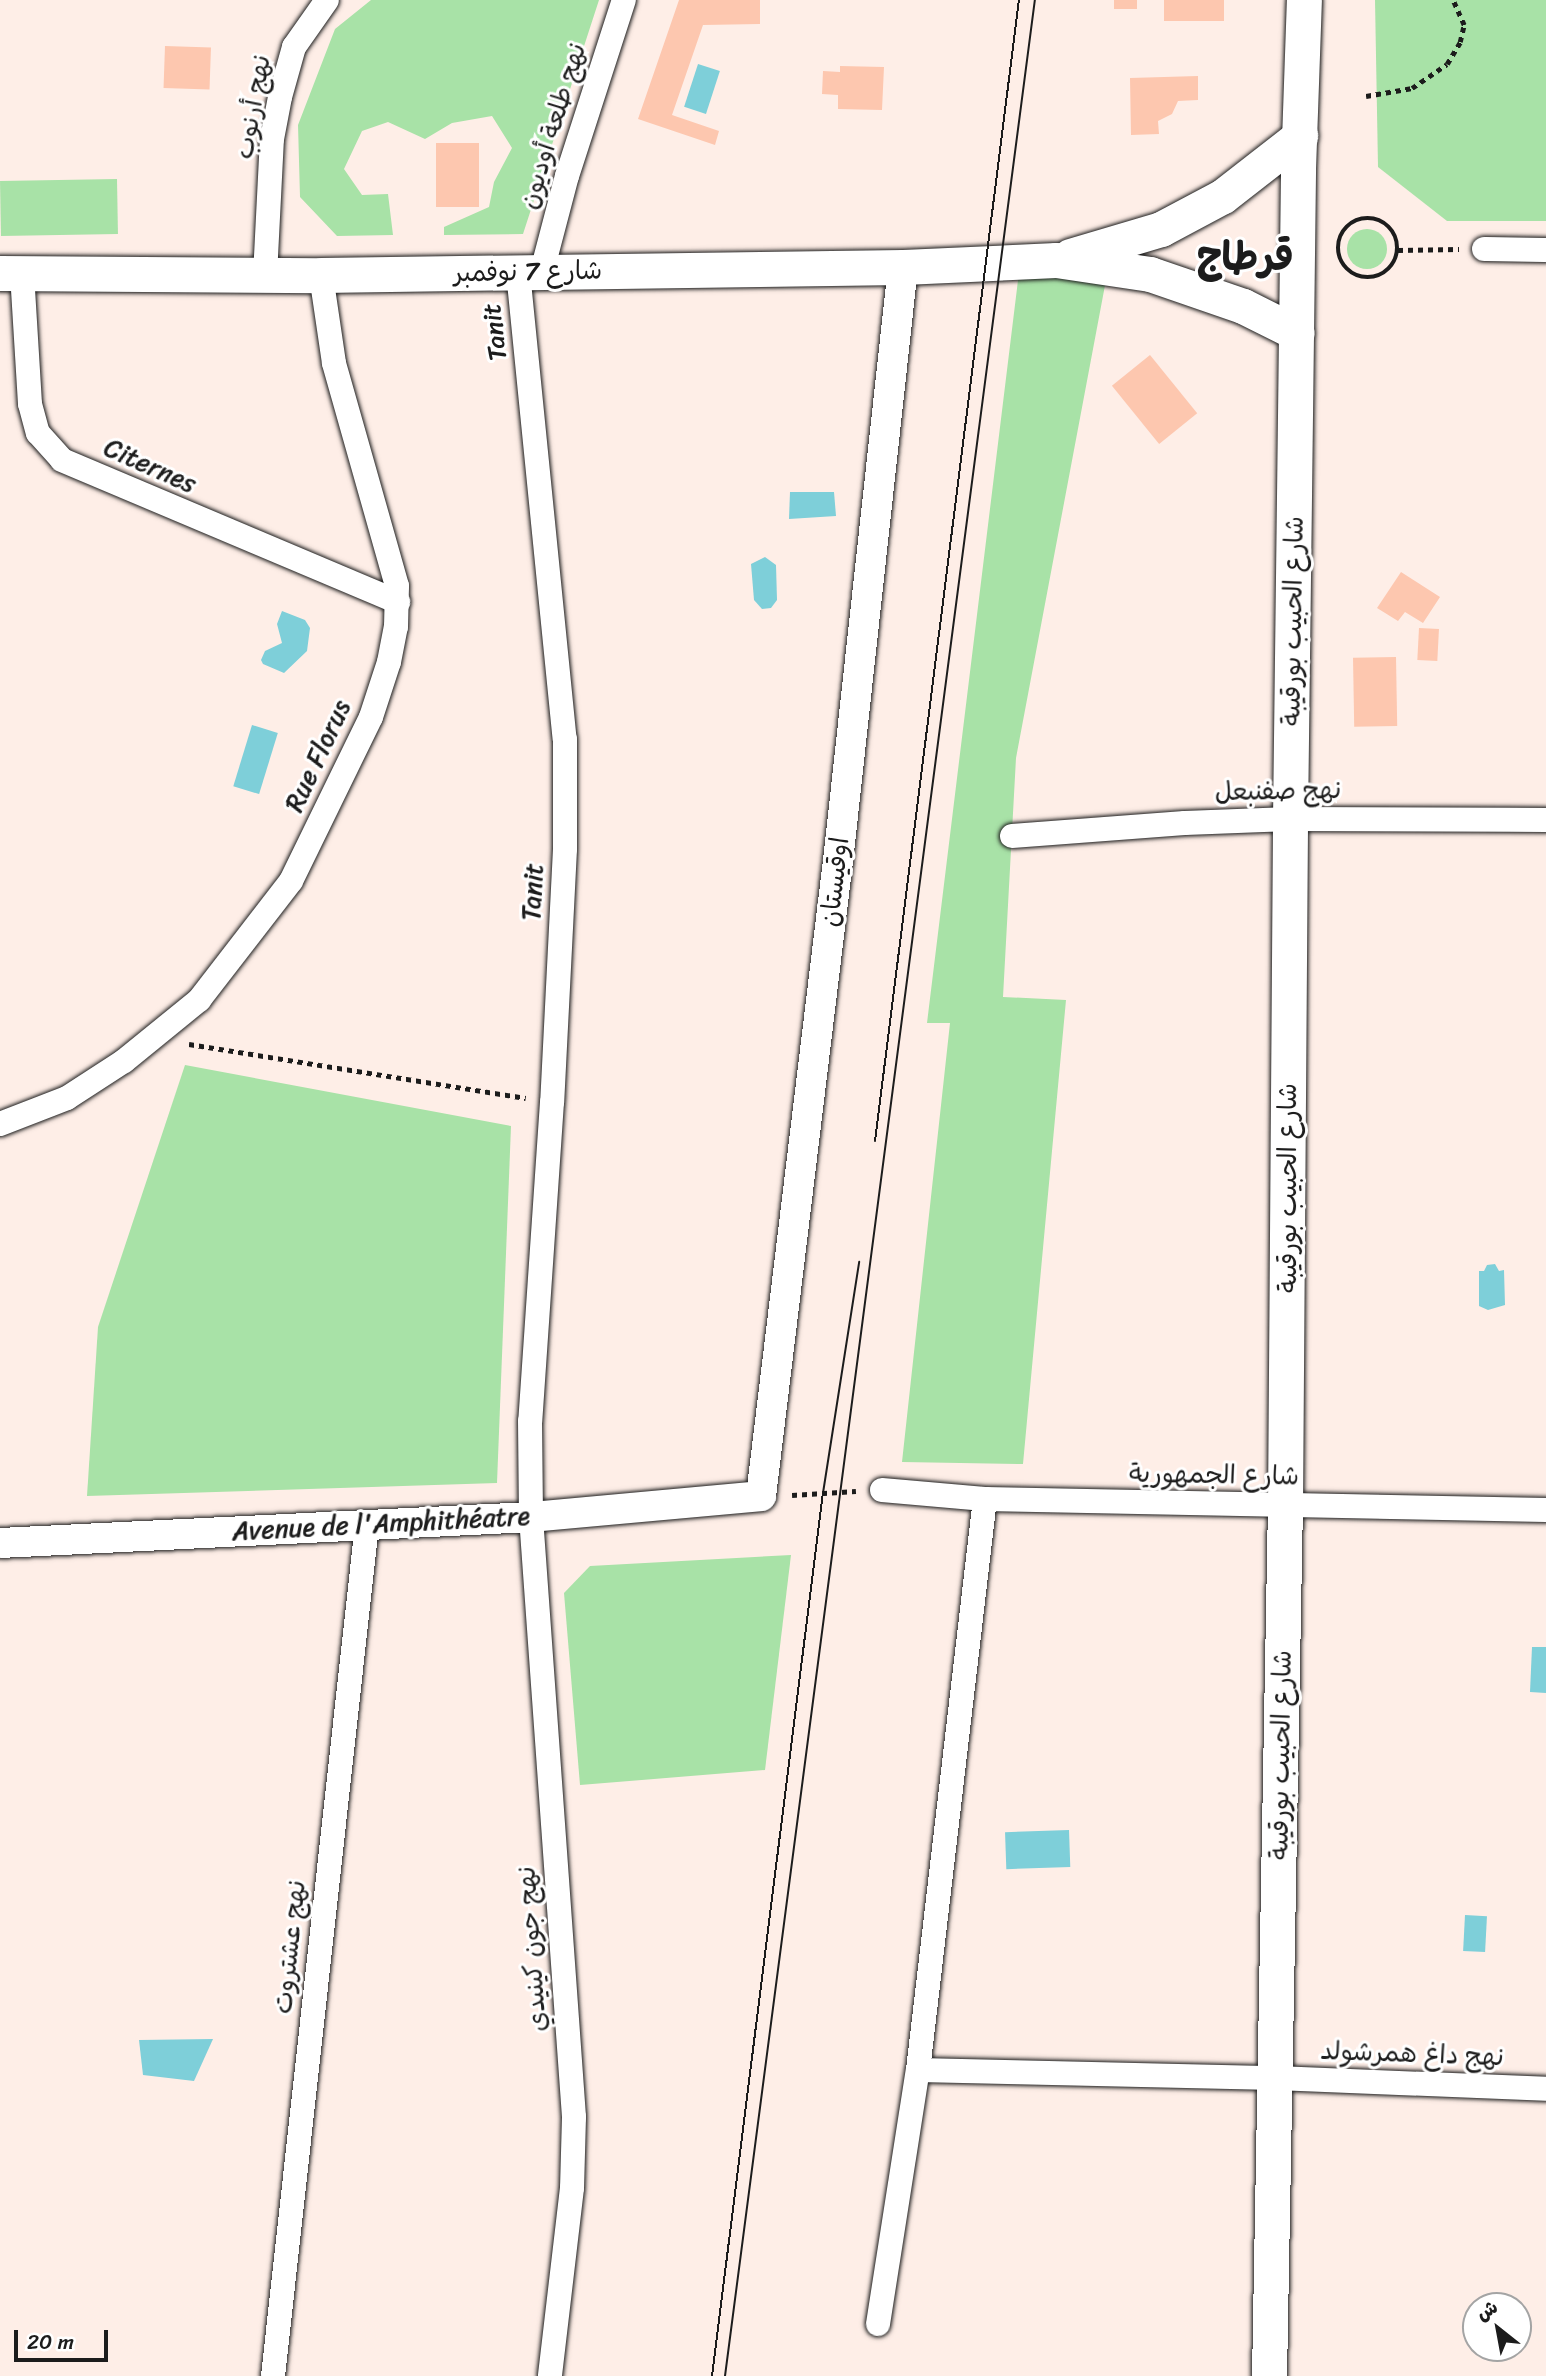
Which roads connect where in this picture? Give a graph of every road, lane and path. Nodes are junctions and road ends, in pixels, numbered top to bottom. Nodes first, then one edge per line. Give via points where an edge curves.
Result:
1 (327, 0) edge
2 (624, 0) edge
3 (1304, 0) edge
4 (1453, 0) edge
5 (1366, 96) dead end
6 (1300, 136) junction
7 (1484, 249) joint
8 (1398, 250) junction
9 (1546, 250) edge
10 (1056, 260) junction
11 (904, 267) junction
12 (530, 271) junction
13 (11, 273) edge
14 (265, 275) junction
15 (321, 275) junction
16 (1297, 333) junction
17 (397, 602) junction
18 (1290, 819) junction
19 (1546, 820) edge
20 (1012, 836) dead end
21 (154, 1039) junction
22 (552, 1102) junction
23 (0, 1124) edge
24 (882, 1490) joint
25 (761, 1496) junction
26 (985, 1499) junction
27 (1285, 1507) junction
28 (1546, 1510) edge
29 (531, 1517) junction
30 (367, 1524) junction
31 (0, 1543) edge
32 (918, 2070) junction
33 (1276, 2078) junction
34 (1546, 2089) edge
35 (878, 2324) dead end
36 (273, 2376) edge
37 (550, 2376) edge
38 (1269, 2376) edge

1 - 14 street, نهج أرنوب via 293,47 280,97 272,139
2 - 12 street, نهج طلعة أوديون via 567,176
3 - 6 main road, شارع الحبيب بورقيبة
4 - 5 path via 1464,25 1461,42 1447,64 1412,88
6 - 10 main road, شارع 7 نوفمبر via 1223,196 1161,229
6 - 16 main road, شارع الحبيب بورقيبة
7 - 8 path
7 - 9 street
8 - 8 path via 1393,231 1368,218 1343,230 1337,249 1343,267 1367,279 1385,274
10 - 11 main road, شارع 7 نوفمبر
10 - 16 main road, شارع 7 نوفمبر via 1150,274 1243,306
11 - 12 main road, شارع 7 نوفمبر
11 - 25 street, اوقيستان
12 - 15 main road, شارع 7 نوفمبر
12 - 22 street, Tanit via 565,739 565,849
13 - 14 main road, شارع 7 نوفمبر
13 - 17 street, Citernes via 30,404 38,433 62,460
14 - 15 main road, شارع 7 نوفمبر
15 - 17 street, Rue Florus via 334,363 397,586
16 - 18 main road, شارع الحبيب بورقيبة
17 - 21 street, Rue Florus via 389,662 371,717 291,881 199,1000
18 - 19 street, نهج صفنبعل
18 - 20 street, نهج صفنبعل
18 - 27 main road, شارع الحبيب بورقيبة
21 - 22 path
21 - 23 street, Rue Florus via 67,1098
22 - 29 street, Tanit via 530,1421
24 - 25 path
24 - 26 street, شارع الجمهورية
25 - 29 street, Avenue de l'Amphithéatre
26 - 27 street, شارع الجمهورية
26 - 32 street
27 - 28 street, شارع الجمهورية
27 - 33 main road, شارع الحبيب بورقيبة
29 - 30 street, Avenue de l'Amphithéatre
29 - 37 street, نهج جون كينيدي via 574,2118 570,2201
30 - 31 street, Avenue de l'Amphithéatre
30 - 36 street, نهج عشتروت
32 - 33 street, نهج داغ همرشولد
32 - 35 street
33 - 34 street, نهج داغ همرشولد
33 - 38 main road, شارع الحبيب بورقيبة

